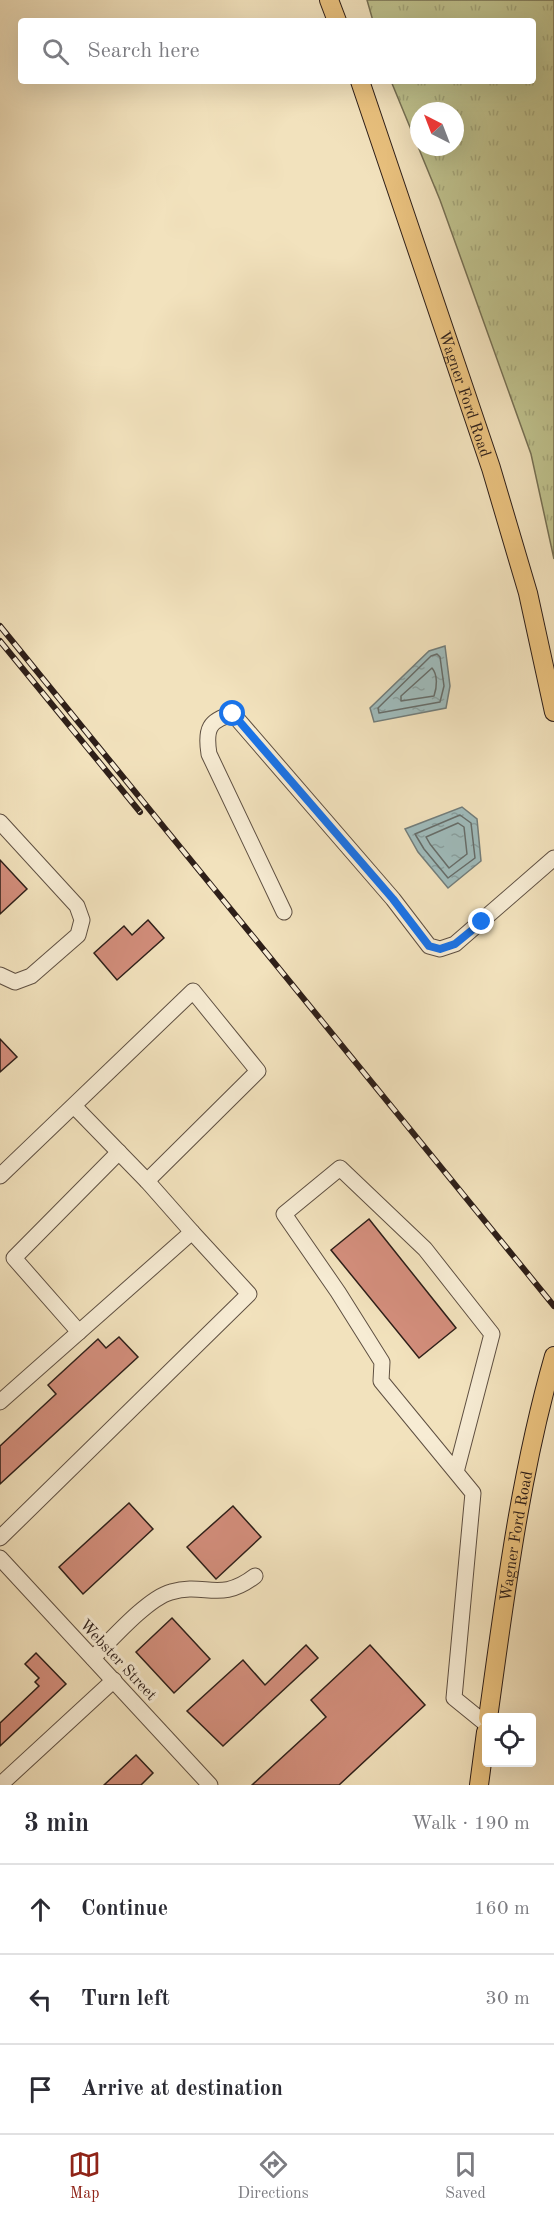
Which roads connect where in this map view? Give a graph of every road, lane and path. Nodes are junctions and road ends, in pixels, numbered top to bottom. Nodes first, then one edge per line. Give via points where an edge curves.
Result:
1 (329, 0) edge
2 (336, 18) edge
3 (361, 84) edge
4 (554, 712) edge
5 (0, 822) edge
6 (554, 858) edge
7 (284, 912) dead end
8 (0, 975) edge
9 (74, 1106) junction
10 (119, 1152) junction
11 (0, 1176) edge
12 (147, 1181) junction
13 (192, 1232) junction
14 (79, 1332) junction
15 (552, 1362) edge
16 (0, 1402) edge
17 (456, 1472) junction
18 (0, 1538) edge
19 (0, 1558) edge
20 (255, 1576) dead end
21 (93, 1658) junction
22 (114, 1680) junction
23 (489, 1713) edge
24 (482, 1722) edge
25 (482, 1762) edge
26 (0, 1785) edge
27 (210, 1785) edge
28 (479, 1785) edge

1 - 2 main road
3 - 4 main road, Wagner Ford Road via 495,479 528,593
5 - 8 street via 77,906 82,920 78,934 31,976 15,982
6 - 7 street via 455,944 440,949 429,946 233,714 221,717 208,732 210,754
9 - 10 street
9 - 11 street
9 - 12 street via 193,991 258,1071
10 - 12 street
10 - 14 street via 14,1258
12 - 13 street
13 - 14 street
13 - 18 street via 249,1294
14 - 16 street
15 - 23 main road, Wagner Ford Road via 519,1505
17 - 17 street via 381,1381 382,1362 284,1214 340,1168 425,1249 492,1334
17 - 24 street via 473,1493 454,1698
19 - 21 street, Webster Street
20 - 21 street via 227,1591 180,1590 160,1596
21 - 22 street, Webster Street
22 - 26 street
22 - 27 street, Webster Street
25 - 28 main road

